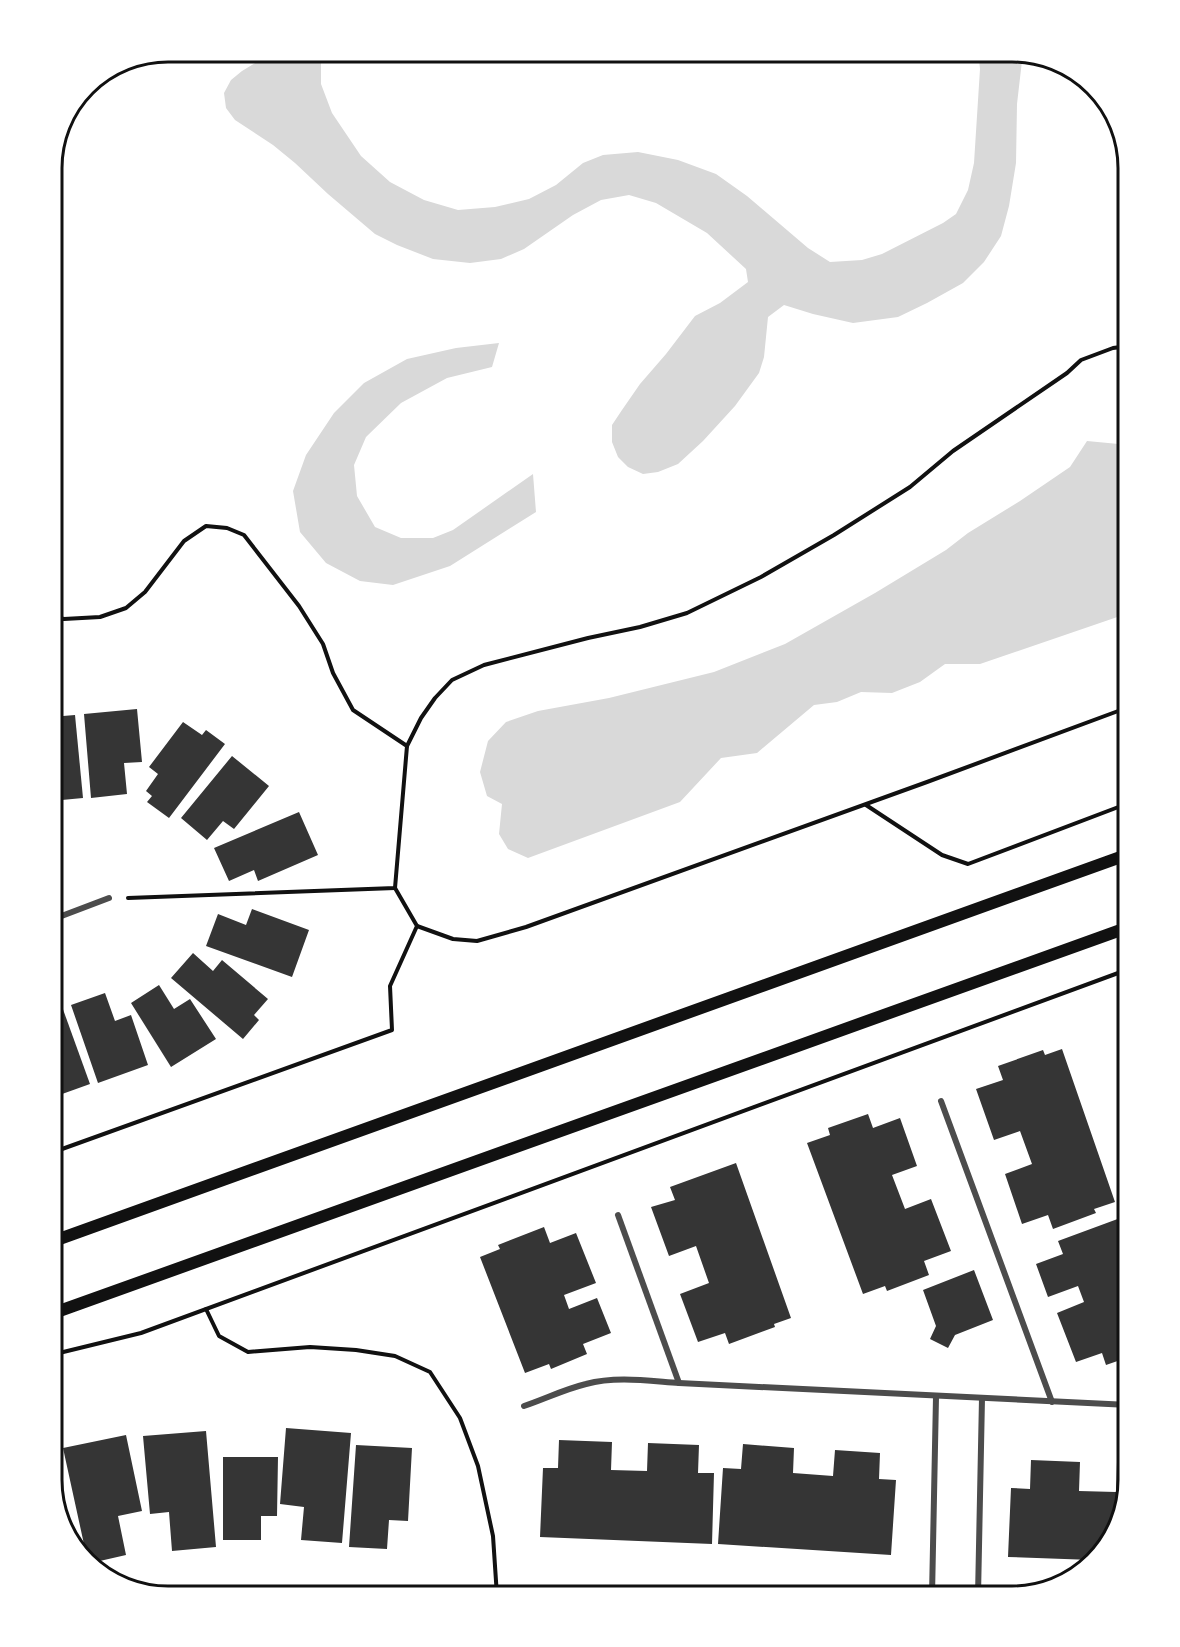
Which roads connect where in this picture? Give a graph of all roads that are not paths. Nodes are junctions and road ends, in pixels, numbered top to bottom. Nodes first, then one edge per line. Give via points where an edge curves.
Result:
1 (1118, 858) edge
2 (109, 898) road end
3 (62, 916) edge
4 (1118, 931) edge
5 (941, 1101) dead end
6 (618, 1215) dead end
7 (62, 1238) edge
8 (62, 1310) edge
9 (679, 1383) junction
10 (936, 1397) junction
11 (982, 1398) junction
12 (1052, 1402) junction
13 (1118, 1405) edge
14 (524, 1406) dead end
15 (932, 1586) edge
16 (978, 1586) edge

1 - 7 main road
2 - 3 street
4 - 8 main road
5 - 12 street
6 - 9 street
9 - 10 street
9 - 14 street via 606,1380
10 - 11 street
10 - 15 street
11 - 12 street
11 - 16 street
12 - 13 street

